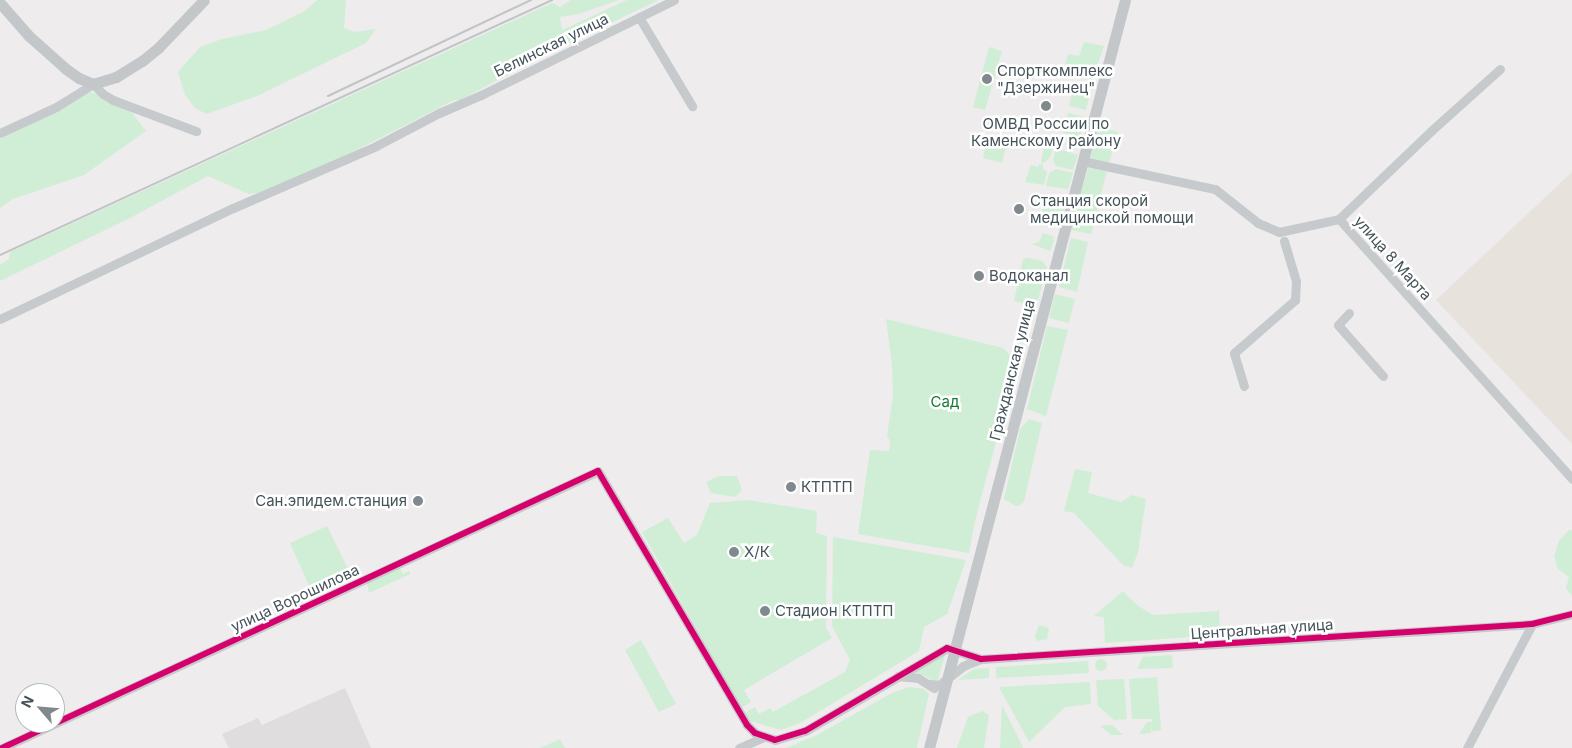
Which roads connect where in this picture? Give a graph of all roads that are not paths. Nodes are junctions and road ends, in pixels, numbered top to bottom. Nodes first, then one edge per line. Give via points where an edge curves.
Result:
1 (204, 0) edge
2 (674, 0) edge
3 (1125, 0) edge
4 (0, 3) edge
5 (640, 17) junction
6 (1500, 69) dead end
7 (93, 84) junction
8 (692, 106) dead end
9 (196, 131) dead end
10 (0, 133) edge
11 (1082, 161) junction
12 (1339, 219) junction
13 (1284, 241) dead end
14 (1349, 313) dead end
15 (0, 319) edge
16 (1383, 376) dead end
17 (1244, 386) dead end
18 (1572, 479) edge
19 (1572, 614) edge
20 (1532, 624) junction
21 (952, 646) junction
22 (981, 659) junction
23 (955, 666) junction
24 (898, 676) junction
25 (946, 680) junction
26 (930, 684) junction
27 (942, 694) junction
28 (764, 737) junction
29 (2, 748) edge
30 (738, 748) edge
31 (928, 748) edge
32 (1467, 748) edge

1 - 7 main road via 142,61 116,77
2 - 5 street, Белинская улица
3 - 11 main road, Гражданская улица
4 - 7 main road via 29,36 66,69
5 - 8 street
5 - 15 street, Белинская улица via 376,146 233,208
6 - 12 street, улица 8 Марта
7 - 9 street via 113,100
7 - 10 street via 56,107
11 - 12 street via 1215,189 1258,223 1279,232
11 - 21 main road, Гражданская улица
12 - 18 street, улица 8 Марта
13 - 17 street via 1296,281 1295,300 1234,353
14 - 16 street via 1338,325
19 - 20 street, Центральная улица
20 - 22 street, Центральная улица
20 - 32 street
21 - 22 street, Центральная улица via 968,657
21 - 23 main road, Гражданская улица
21 - 24 street
22 - 23 street
23 - 25 main road, Гражданская улица
24 - 26 street via 918,678
24 - 28 street via 805,732 780,739
25 - 26 street via 939,685
25 - 27 main road, Гражданская улица
26 - 27 street
27 - 31 main road, Гражданская улица
28 - 29 street, улица Ворошилова via 747,725 598,471
28 - 30 street

